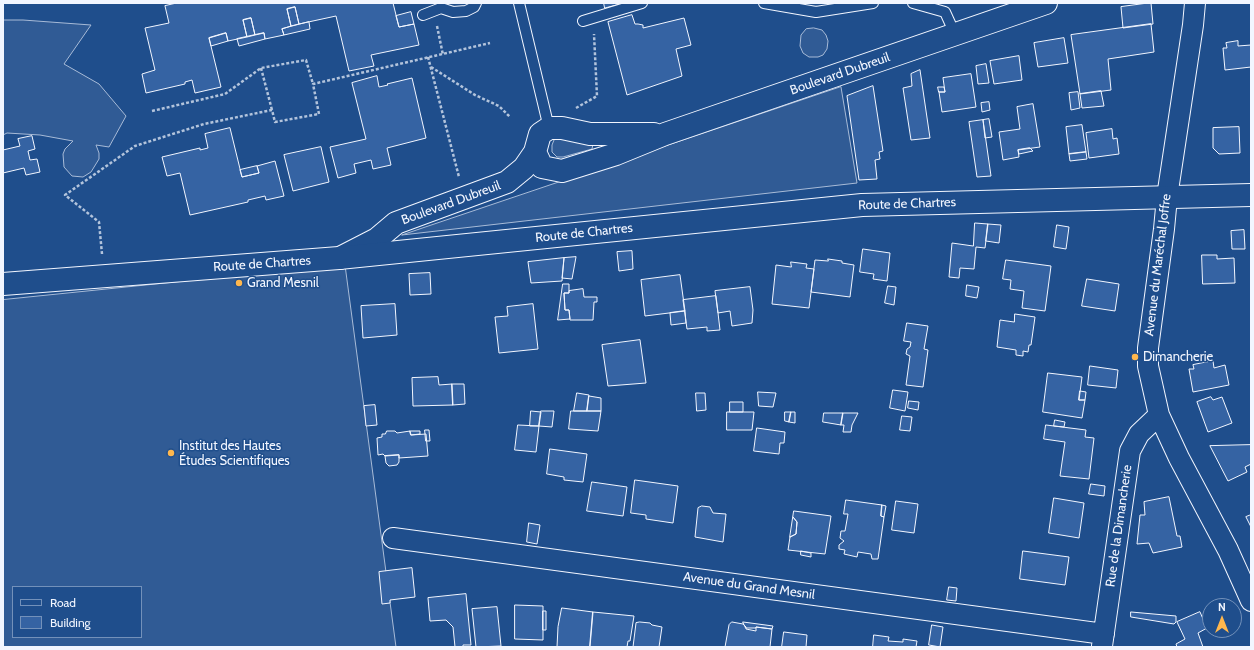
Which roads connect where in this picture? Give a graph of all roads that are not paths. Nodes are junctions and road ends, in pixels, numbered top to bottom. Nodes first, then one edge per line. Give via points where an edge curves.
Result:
1 (476, 3) edge
2 (519, 3) edge
3 (642, 3) edge
4 (764, 3) edge
5 (873, 3) edge
6 (913, 3) edge
7 (1046, 3) edge
8 (1195, 3) edge
9 (1012, 8) edge
10 (423, 15) dead end
11 (588, 19) road end
12 (955, 34) junction
13 (549, 128) junction
14 (665, 134) junction
15 (535, 152) junction
16 (1251, 195) edge
17 (1167, 197) junction
18 (339, 258) junction
19 (3, 284) edge
20 (1159, 415) junction
21 (393, 538) dead end
22 (1251, 601) edge
23 (1103, 641) edge

1 - 10 lane via 466,11 453,12 441,8
2 - 13 lane
3 - 11 lane
4 - 5 lane via 816,12
6 - 12 lane via 945,12
7 - 9 main road, Boulevard Dubreuil
8 - 17 street, Avenue du Maréchal Joffre
9 - 12 main road, Boulevard Dubreuil
12 - 14 main road, Boulevard Dubreuil
13 - 14 main road, Boulevard Dubreuil via 590,134
13 - 15 main road, Boulevard Dubreuil via 540,134
14 - 15 main road, Boulevard Dubreuil via 616,154 562,171 542,167
15 - 18 main road, Boulevard Dubreuil via 524,168 507,182 396,223 377,239
16 - 17 main road, Route de Chartres
17 - 18 main road, Route de Chartres via 862,205
17 - 20 street, Avenue du Maréchal Joffre via 1148,348 1148,366
18 - 19 main road, Route de Chartres
20 - 22 street, Avenue du Maréchal Joffre
20 - 23 street, Rue de la Dimancherie via 1139,434 1130,451
21 - 23 street, Avenue du Grand Mesnil

